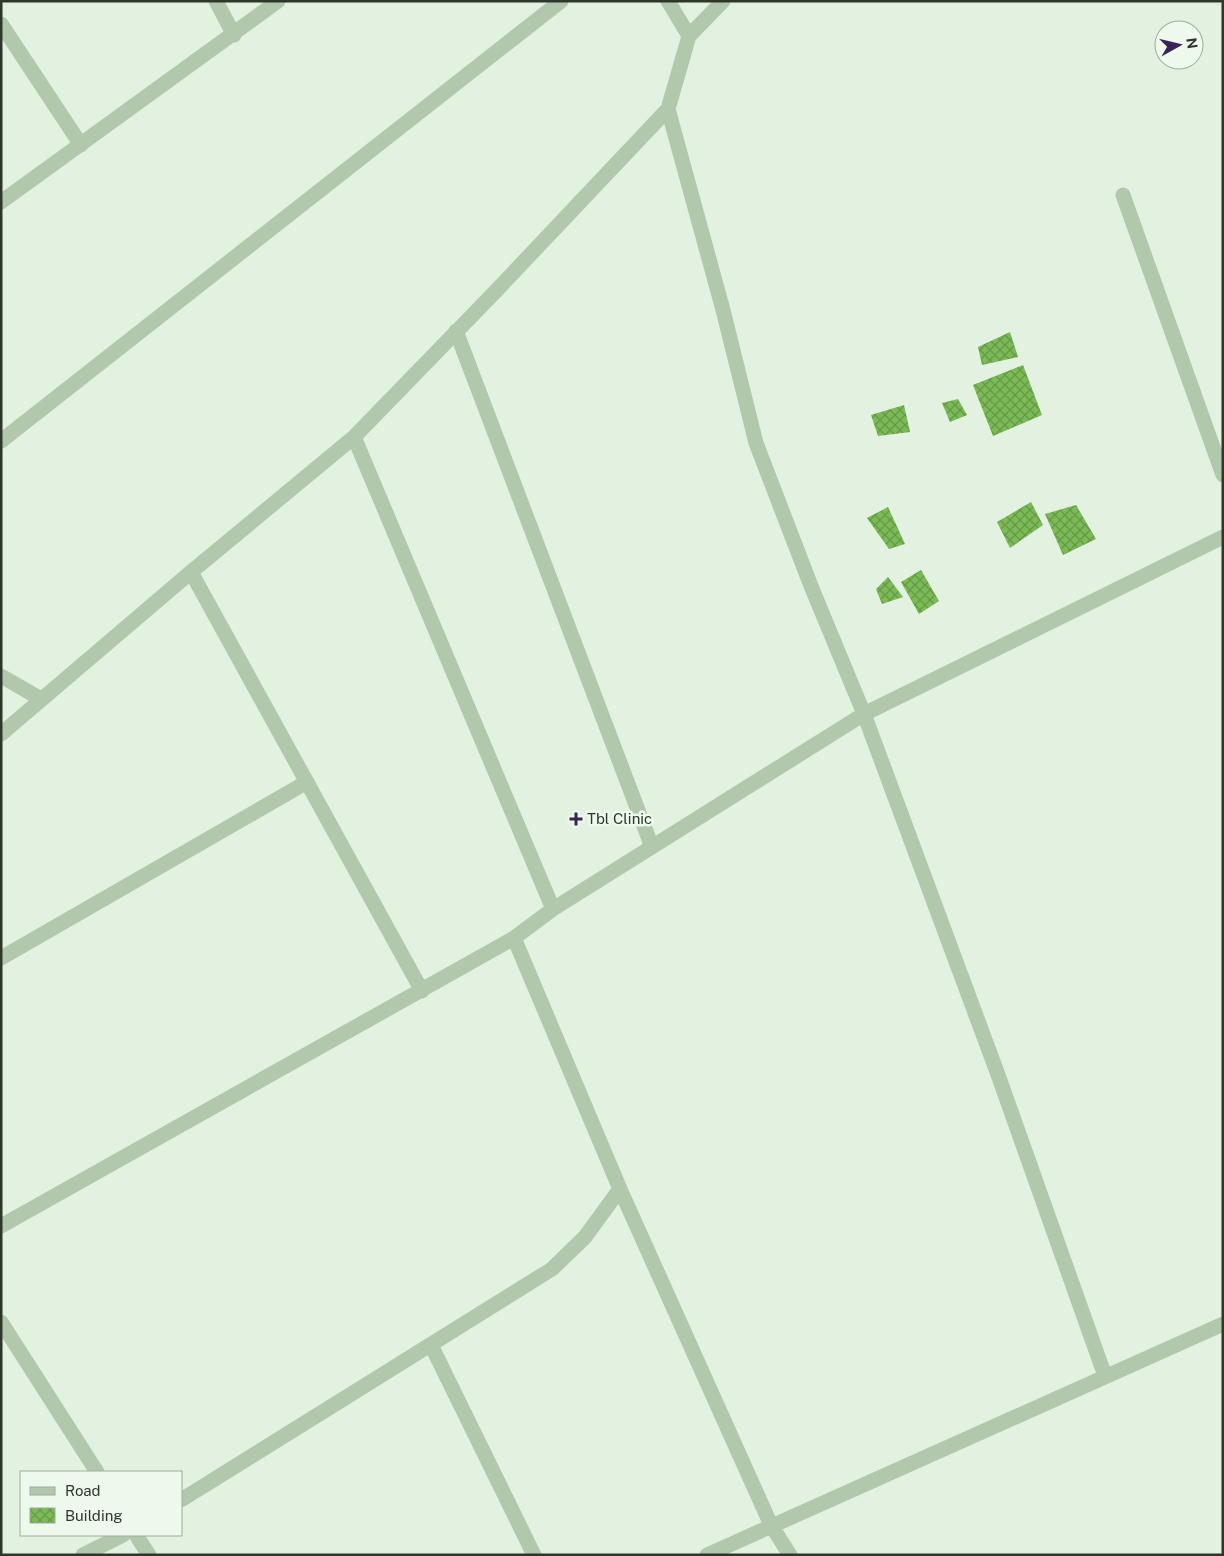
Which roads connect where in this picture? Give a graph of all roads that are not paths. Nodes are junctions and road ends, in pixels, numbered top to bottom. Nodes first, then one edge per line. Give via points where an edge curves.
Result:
1 (216, 1) edge
2 (278, 1) edge
3 (561, 1) edge
4 (668, 1) edge
5 (724, 1) edge
6 (1, 24) edge
7 (234, 35) junction
8 (689, 36) junction
9 (668, 109) junction
10 (81, 145) junction
11 (1123, 195) dead end
12 (1, 202) edge
13 (456, 332) junction
14 (354, 437) junction
15 (1, 441) edge
16 (1223, 475) edge
17 (1223, 537) edge
18 (191, 572) junction
19 (1, 676) edge
20 (41, 699) junction
21 (864, 714) junction
22 (1, 734) edge
23 (307, 782) junction
24 (652, 847) junction
25 (553, 909) junction
26 (514, 938) junction
27 (1, 958) edge
28 (422, 991) junction
29 (620, 1189) junction
30 (1, 1226) edge
31 (1, 1322) edge
32 (1223, 1324) edge
33 (431, 1345) junction
34 (1105, 1376) junction
35 (96, 1471) edge
36 (182, 1499) edge
37 (771, 1525) junction
38 (121, 1536) edge
39 (137, 1536) edge
40 (83, 1555) edge
41 (149, 1555) edge
42 (534, 1555) edge
43 (707, 1555) edge
44 (790, 1555) edge

1 - 7 street
2 - 7 street
3 - 15 street
4 - 8 street
5 - 8 street
6 - 10 street
7 - 10 street
8 - 9 street
9 - 13 street
9 - 21 street via 756,443
10 - 12 street
11 - 16 street
13 - 14 street
13 - 24 street
14 - 18 street
14 - 25 street
17 - 21 street
18 - 20 street
18 - 23 street
19 - 20 street
20 - 22 street
21 - 24 street
21 - 34 street via 997,1072
23 - 27 street
23 - 28 street
24 - 25 street
25 - 26 street
26 - 28 street
26 - 29 street
28 - 30 street
29 - 33 street via 584,1237 552,1269
29 - 37 street
31 - 35 street
32 - 34 street
33 - 36 street
33 - 42 street
34 - 37 street
37 - 43 street
37 - 44 street
38 - 40 street
39 - 41 street

